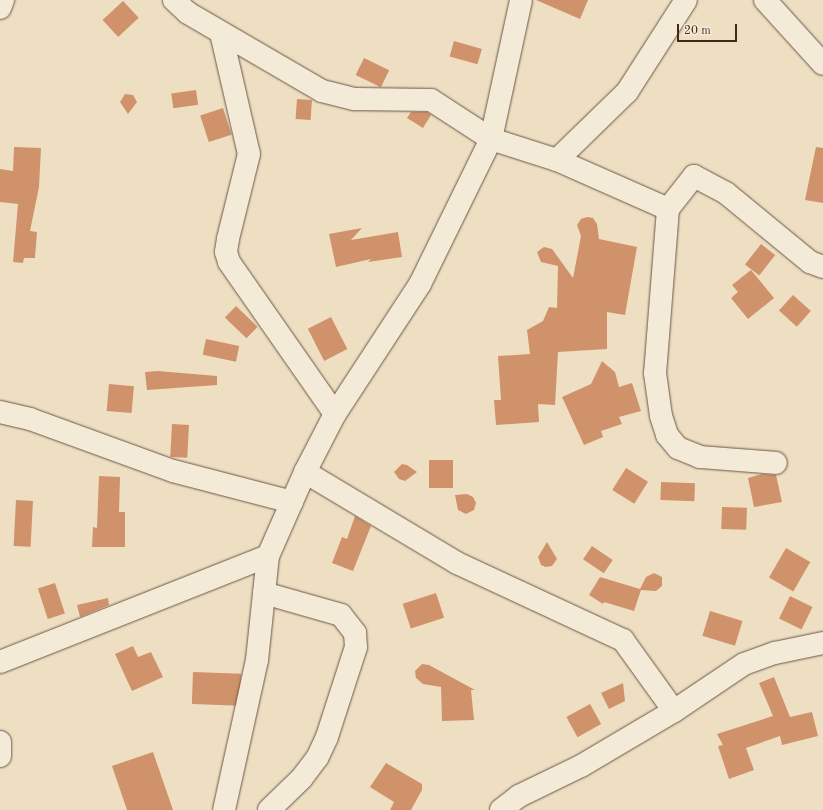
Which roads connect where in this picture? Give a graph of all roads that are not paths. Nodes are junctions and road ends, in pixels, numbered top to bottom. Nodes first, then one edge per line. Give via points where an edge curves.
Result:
1 (3, 0) edge
2 (174, 0) edge
3 (521, 0) edge
4 (686, 0) edge
5 (766, 0) edge
6 (0, 8) edge
7 (221, 32) junction
8 (823, 64) edge
9 (491, 139) junction
10 (557, 160) junction
11 (668, 209) junction
12 (823, 267) edge
13 (0, 412) edge
14 (335, 414) junction
15 (776, 463) dead end
16 (305, 472) junction
17 (292, 502) junction
18 (268, 556) junction
19 (264, 593) junction
20 (823, 643) edge
21 (0, 662) edge
22 (674, 711) junction
23 (0, 742) edge
24 (0, 750) edge
25 (0, 756) edge
26 (224, 810) edge
27 (269, 810) edge
28 (501, 810) edge

1 - 6 street
2 - 7 street via 188,13
3 - 9 street
4 - 10 street via 627,92
5 - 8 street
7 - 9 street via 322,91 355,99 430,100
7 - 14 street via 249,154 226,252 229,262
9 - 10 street
9 - 14 street via 431,264
10 - 11 street
11 - 12 street via 694,176 731,196 810,262
11 - 15 street via 655,373 661,416 667,435 678,448 700,457
13 - 17 street via 30,419 173,470
14 - 16 street
16 - 17 street
16 - 22 street via 457,563 623,640
17 - 18 street
18 - 19 street
18 - 21 street
19 - 26 street via 257,660
19 - 27 street via 340,615 349,622 355,633 356,647 327,737 317,758 302,778
20 - 22 street via 775,652 744,664
22 - 28 street via 581,766 519,796
23 - 24 street
24 - 25 street

